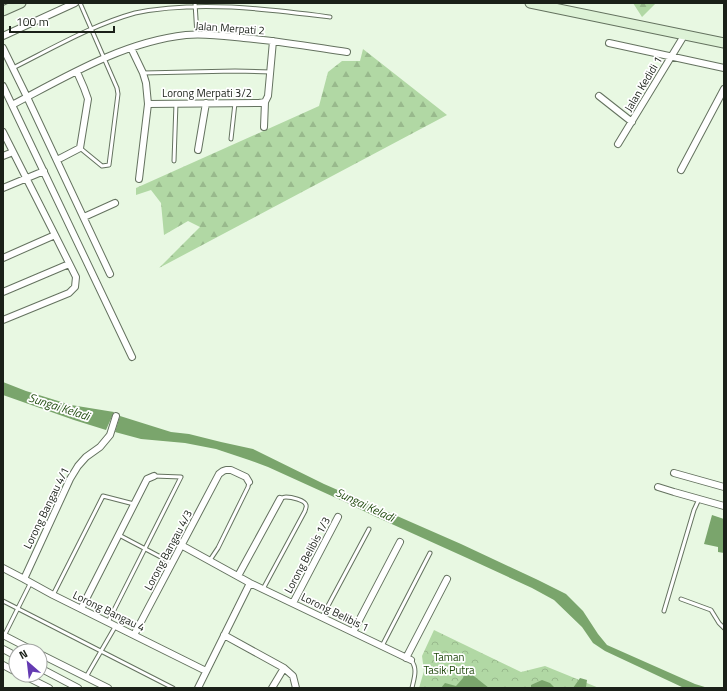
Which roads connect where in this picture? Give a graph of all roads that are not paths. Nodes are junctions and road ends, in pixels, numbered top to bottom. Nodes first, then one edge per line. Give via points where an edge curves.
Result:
1 (21, 3) edge
2 (76, 3) edge
3 (80, 3) edge
4 (195, 3) edge
5 (530, 3) edge
6 (540, 4) edge
7 (3, 11) edge
8 (330, 17) dead end
9 (91, 29) junction
10 (685, 34) junction
11 (197, 35) junction
12 (3, 36) edge
13 (273, 41) junction
14 (609, 42) dead end
15 (724, 42) edge
16 (3, 48) edge
17 (131, 48) junction
18 (347, 52) dead end
19 (672, 56) junction
20 (104, 58) junction
21 (13, 68) junction
22 (724, 68) edge
23 (77, 72) junction
24 (271, 72) junction
25 (143, 73) junction
26 (3, 86) edge
27 (724, 89) edge
28 (598, 96) dead end
29 (27, 97) junction
30 (265, 102) junction
31 (206, 103) junction
32 (235, 103) junction
33 (148, 104) junction
34 (176, 104) junction
35 (12, 105) junction
36 (632, 122) junction
37 (264, 127) dead end
38 (3, 132) edge
39 (231, 139) dead end
40 (618, 144) dead end
41 (80, 148) junction
42 (198, 150) dead end
43 (13, 152) junction
44 (3, 156) edge
45 (57, 160) junction
46 (174, 161) dead end
47 (681, 170) dead end
48 (44, 171) junction
49 (26, 179) junction
50 (139, 179) dead end
51 (3, 188) edge
52 (114, 203) dead end
53 (84, 217) junction
54 (55, 235) junction
55 (3, 258) edge
56 (69, 264) junction
57 (110, 274) dead end
58 (3, 292) edge
59 (3, 320) edge
60 (132, 357) dead end
61 (116, 416) dead end
62 (674, 473) dead end
63 (154, 476) joint
64 (249, 482) joint
65 (658, 487) dead end
66 (724, 487) edge
67 (280, 499) joint
68 (699, 499) junction
69 (134, 504) junction
70 (724, 506) edge
71 (338, 517) dead end
72 (369, 529) dead end
73 (119, 535) junction
74 (400, 542) dead end
75 (182, 545) junction
76 (145, 549) junction
77 (430, 553) dead end
78 (210, 560) junction
79 (172, 563) junction
80 (3, 568) edge
81 (238, 576) junction
82 (24, 579) junction
83 (447, 579) dead end
84 (31, 582) junction
85 (250, 583) junction
86 (263, 589) junction
87 (53, 595) junction
88 (681, 599) dead end
89 (3, 602) edge
90 (293, 603) junction
91 (18, 609) junction
92 (81, 609) junction
93 (664, 611) dead end
94 (322, 617) junction
95 (108, 622) junction
96 (115, 626) junction
97 (724, 628) edge
98 (353, 632) junction
99 (134, 635) junction
100 (224, 635) junction
101 (3, 636) edge
102 (17, 643) edge
103 (382, 646) junction
104 (100, 651) junction
105 (48, 658) edge
106 (408, 659) junction
107 (284, 668) junction
108 (206, 670) junction
109 (48, 672) edge
110 (86, 677) junction
111 (39, 683) edge
112 (49, 688) edge
113 (78, 688) edge
114 (108, 688) edge
115 (173, 688) edge
116 (198, 688) edge
117 (272, 688) edge
118 (296, 688) edge
119 (412, 688) edge

1 - 7 main road
2 - 12 street
3 - 9 lane
4 - 8 lane
4 - 9 lane via 164,6 135,13
4 - 11 lane
5 - 6 main road
6 - 10 main road
9 - 20 lane
9 - 21 lane
10 - 15 main road
10 - 19 street, Jalan Kedidi 1
11 - 13 street, Jalan Merpati 2
11 - 17 street, Jalan Merpati 2 via 186,35
13 - 18 street, Jalan Merpati 2
13 - 24 street
14 - 19 street
16 - 21 street
17 - 20 street, Jalan Merpati 2
17 - 25 street
19 - 22 street
19 - 36 street, Jalan Kedidi 1
20 - 23 street, Jalan Merpati 2
20 - 41 lane via 118,94 109,165 102,166
21 - 29 street
23 - 29 street, Jalan Merpati 2
23 - 41 street via 88,99
24 - 25 lane
24 - 30 street
25 - 33 street
26 - 35 street
27 - 47 street
28 - 36 street
29 - 35 street, Jalan Merpati 2
29 - 45 street
30 - 32 street, Lorong Merpati 3/2
30 - 37 street
31 - 32 street, Lorong Merpati 3/2
31 - 34 street, Lorong Merpati 3/2
31 - 42 street
32 - 39 lane
33 - 34 street, Lorong Merpati 3/2
33 - 50 street
34 - 46 lane
35 - 48 street
36 - 40 street, Jalan Kedidi 1
38 - 43 street
41 - 45 street
43 - 44 street
43 - 49 street
45 - 53 street
48 - 49 street
48 - 60 street
49 - 51 street
49 - 54 street
52 - 53 street
53 - 57 street
54 - 55 street
54 - 56 street
56 - 58 street
56 - 59 street via 76,277 75,287 69,293
61 - 82 street, Lorong Bangau 4/1 via 110,434 100,447 86,457 70,479
62 - 66 street
63 - 69 street via 147,479
63 - 76 lane via 181,477
64 - 75 street, Lorong Bangau 4/3 via 246,477 231,470 219,474
64 - 78 lane
65 - 68 street
67 - 81 street
67 - 86 lane via 292,498 303,501 307,506
68 - 70 street
68 - 93 lane
69 - 73 street
69 - 87 lane via 103,496
71 - 90 street, Lorong Belibis 1/3
72 - 94 lane
73 - 76 lane
73 - 92 street
74 - 98 street
75 - 78 street, Lorong Belibis 1
75 - 79 street, Lorong Bangau 4/3
76 - 79 lane
76 - 95 lane
77 - 103 lane
78 - 81 street, Lorong Belibis 1
79 - 99 street, Lorong Bangau 4/3
80 - 82 street, Lorong Bangau 4
81 - 85 street, Lorong Belibis 1
82 - 84 street, Lorong Bangau 4
83 - 106 street
84 - 87 street, Lorong Bangau 4
84 - 91 lane
85 - 86 street, Lorong Belibis 1
85 - 100 street
86 - 90 street, Lorong Belibis 1
87 - 92 street, Lorong Bangau 4
88 - 97 lane via 711,610
89 - 91 lane
90 - 94 street, Lorong Belibis 1
91 - 101 lane
91 - 104 lane
92 - 95 street, Lorong Bangau 4
94 - 98 street, Lorong Belibis 1
95 - 96 street, Lorong Bangau 4
96 - 99 street, Lorong Bangau 4
96 - 104 lane
98 - 103 street, Lorong Belibis 1
99 - 108 street, Lorong Bangau 4
100 - 107 street
100 - 108 street
101 - 102 street
103 - 106 street, Lorong Belibis 1
104 - 110 lane
104 - 115 lane
105 - 110 street
106 - 119 lane via 416,671
107 - 117 street
107 - 118 street via 293,676
108 - 116 street
109 - 113 street
110 - 114 street
111 - 112 street

